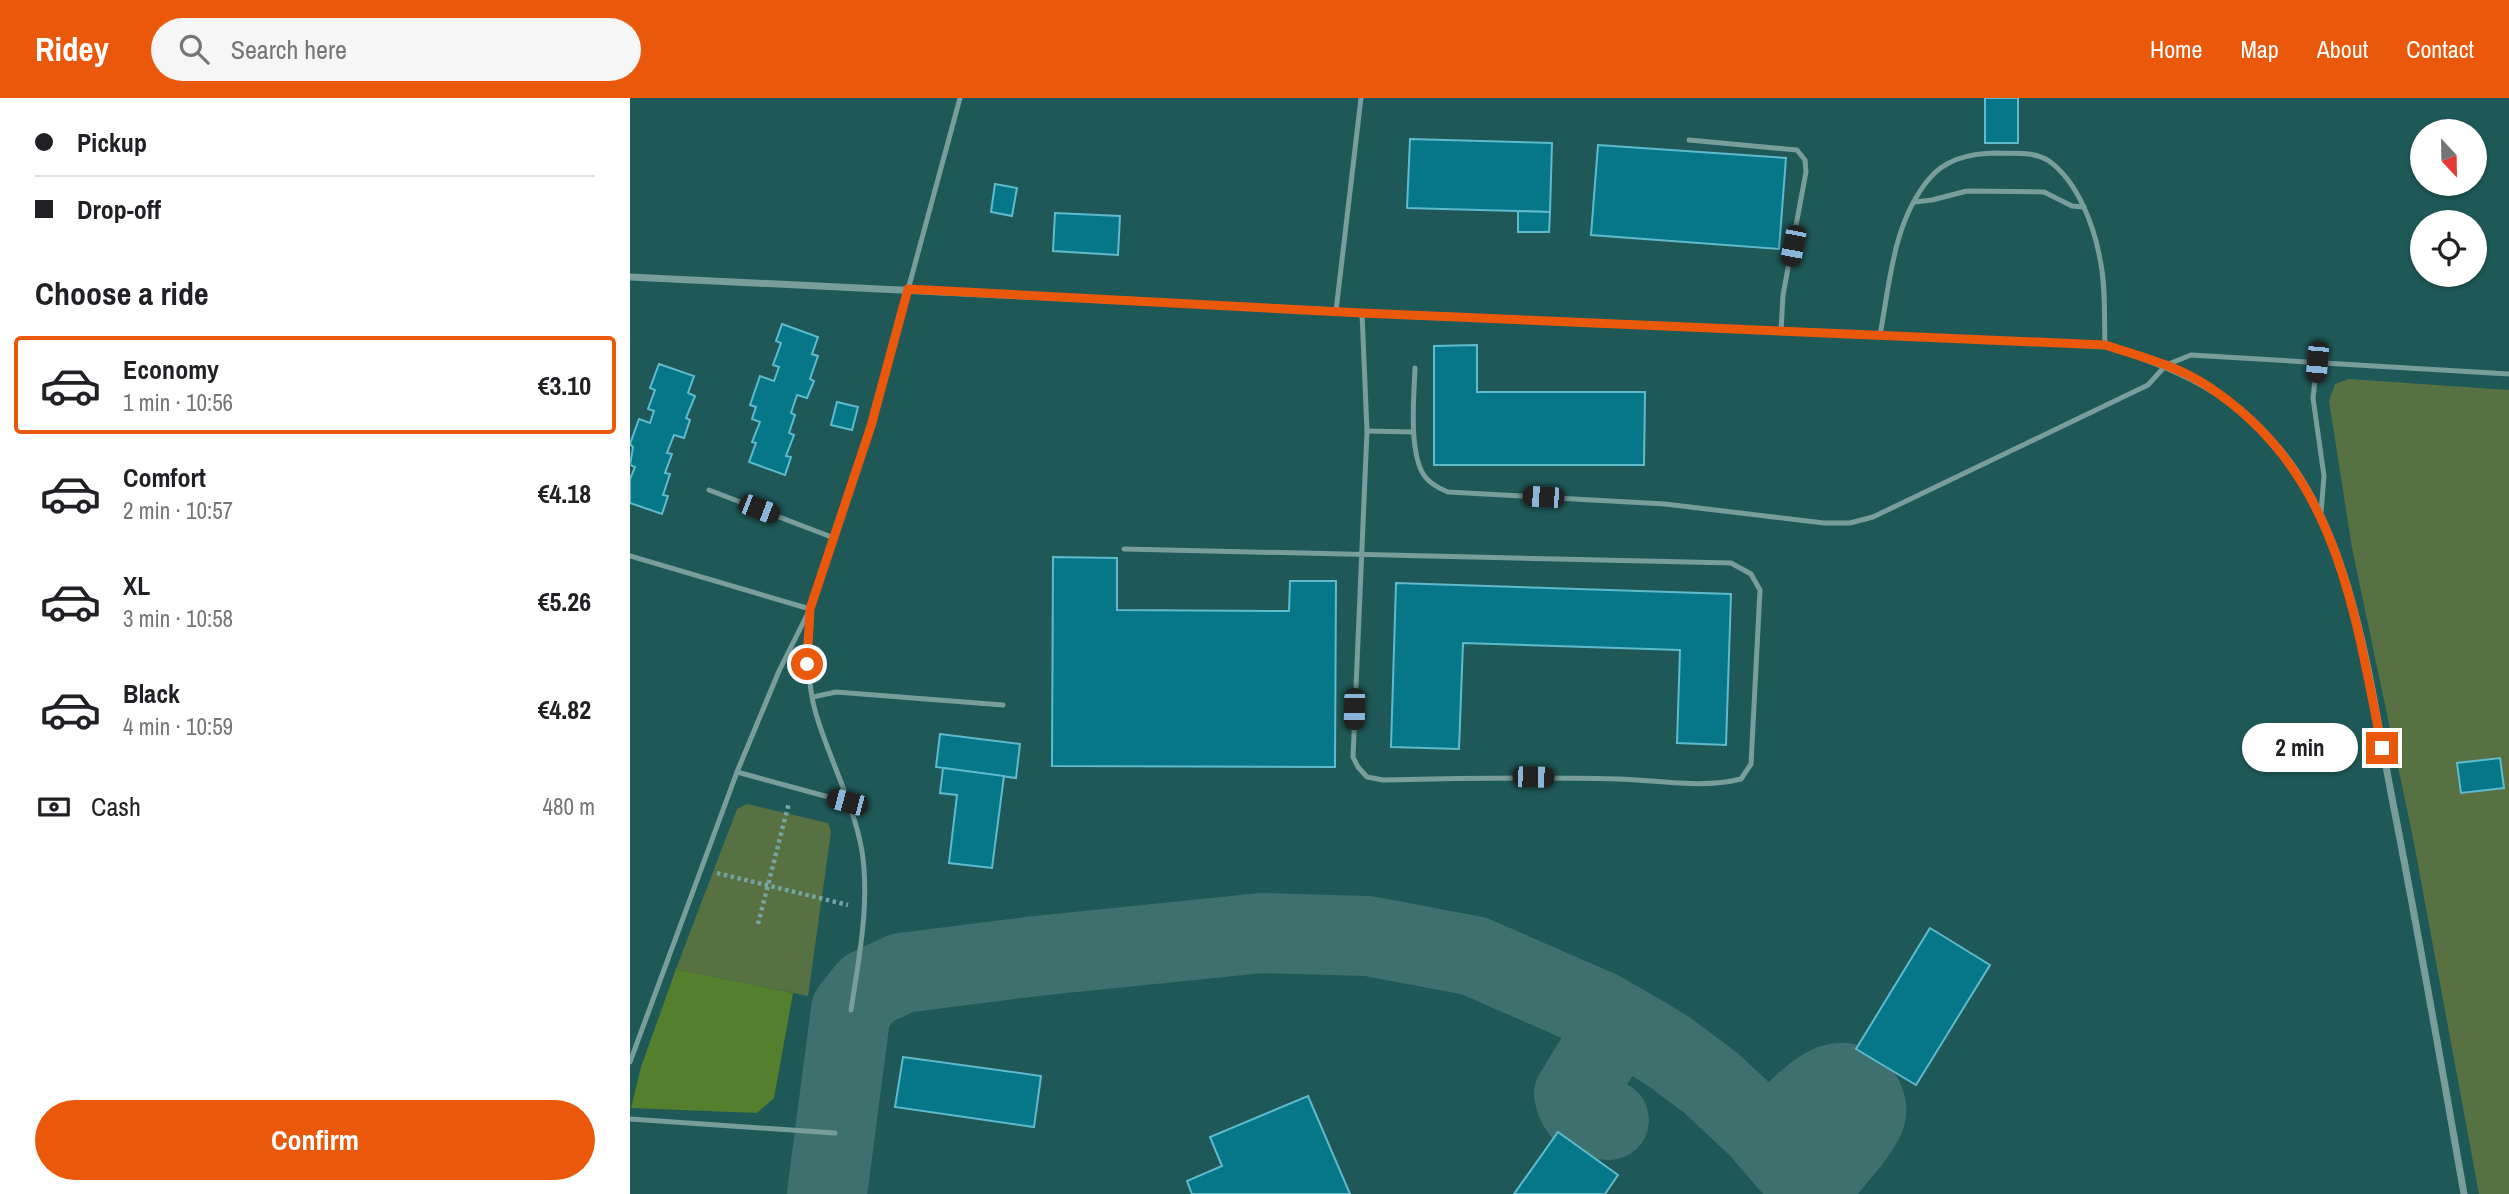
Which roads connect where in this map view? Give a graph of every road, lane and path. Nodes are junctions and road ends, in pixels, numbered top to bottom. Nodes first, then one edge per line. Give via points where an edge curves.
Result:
1 (960, 98) edge
2 (1361, 98) edge
3 (1689, 140) dead end
4 (1914, 202) junction
5 (2084, 207) junction
6 (630, 277) edge
7 (908, 289) junction
8 (1336, 310) junction
9 (1362, 313) junction
10 (1781, 331) junction
11 (1880, 335) junction
12 (2105, 345) junction
13 (2317, 362) junction
14 (2166, 365) junction
15 (1415, 368) dead end
16 (2509, 374) edge
17 (1367, 431) junction
18 (1413, 432) junction
19 (709, 490) dead end
20 (2321, 513) junction
21 (834, 538) junction
22 (1124, 549) dead end
23 (1361, 554) junction
24 (630, 556) edge
25 (810, 609) junction
26 (813, 697) junction
27 (1003, 705) dead end
28 (737, 772) junction
29 (793, 788) junction
30 (847, 802) junction
31 (701, 869) junction
32 (768, 886) junction
33 (865, 909) junction
34 (758, 924) dead end
35 (851, 1010) dead end
36 (630, 1062) edge
37 (630, 1119) edge
38 (835, 1133) dead end
39 (2464, 1194) edge

1 - 7 lane
2 - 8 lane
3 - 10 lane via 1797,150 1805,160
4 - 5 lane via 1967,191 2043,192
4 - 5 lane via 1941,167 1959,157 1987,153 2032,155 2049,161
4 - 11 lane via 1897,240
5 - 12 lane via 2101,260
6 - 7 street
7 - 8 street
7 - 21 lane via 871,426
8 - 9 lane
9 - 10 street
9 - 17 lane
10 - 11 street
11 - 12 street
12 - 14 street
13 - 14 lane via 2200,354
13 - 16 lane
13 - 20 lane via 2313,398 2324,477
14 - 18 lane via 2148,384 1873,517 1850,523 1665,503 1447,492 1422,472
14 - 20 street via 2208,387 2259,428 2277,446
15 - 18 lane
17 - 18 lane
17 - 23 lane
19 - 21 lane
20 - 39 street via 2343,571 2366,667 2420,938
21 - 25 lane
22 - 23 lane
23 - 23 lane via 1731,564 1751,574 1760,590 1751,764 1741,779 1719,785 1510,777 1383,780 1367,776 1353,757
24 - 25 lane
25 - 26 lane via 807,664
25 - 28 lane
26 - 27 lane via 862,693
26 - 30 lane
28 - 29 lane
28 - 31 lane
29 - 30 lane
29 - 32 path
30 - 33 lane via 862,850
31 - 32 path
31 - 36 lane
32 - 33 path
32 - 34 path
33 - 35 lane
37 - 38 lane

